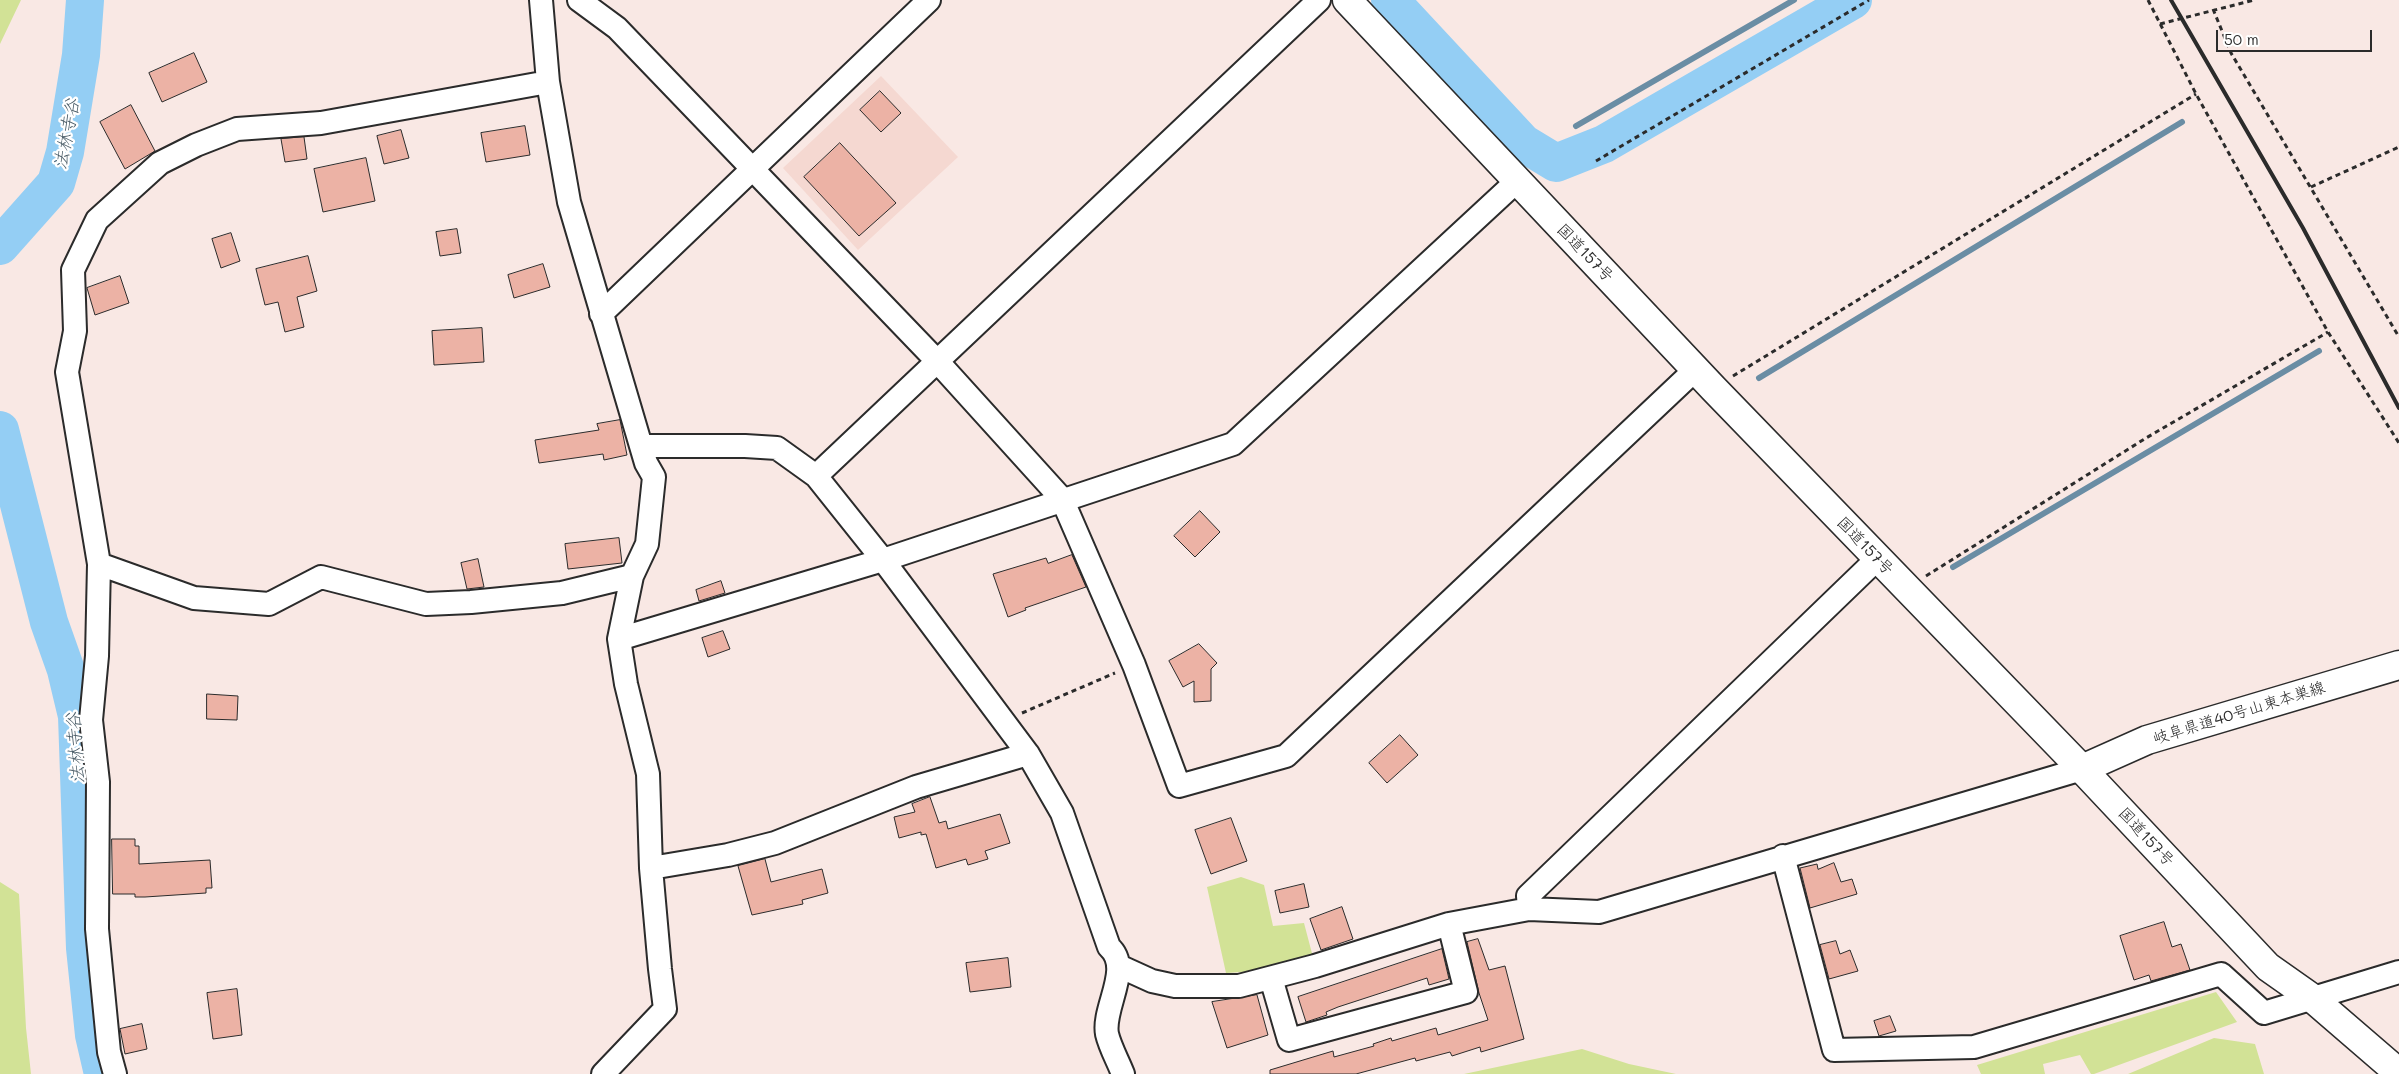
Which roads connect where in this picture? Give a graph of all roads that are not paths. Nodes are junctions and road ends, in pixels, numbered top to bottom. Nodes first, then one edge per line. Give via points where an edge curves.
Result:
1 (579, 0) edge
2 (929, 0) edge
3 (1319, 0) edge
4 (1347, 0) edge
5 (544, 4) edge
6 (548, 82) junction
7 (751, 170) junction
8 (1517, 181) junction
9 (601, 314) junction
10 (937, 361) junction
11 (1705, 379) junction
12 (642, 446) junction
13 (816, 476) junction
14 (1062, 499) junction
15 (1877, 559) junction
16 (882, 560) junction
17 (99, 564) junction
18 (632, 576) junction
19 (619, 639) junction
20 (2399, 665) edge
21 (1028, 754) junction
22 (2082, 769) junction
23 (1783, 856) junction
24 (651, 868) junction
25 (1529, 909) junction
26 (1449, 924) junction
27 (1119, 966) junction
28 (2399, 972) edge
29 (1271, 978) junction
30 (2312, 998) junction
31 (2399, 1073) edge
32 (114, 1074) edge
33 (603, 1074) edge
34 (1123, 1074) edge

1 - 7 street via 617,28
2 - 7 street
3 - 10 street
4 - 8 main road, 国道157号
5 - 6 street
6 - 9 street via 569,202
6 - 17 street via 321,123 237,128 160,163 97,220 73,270 75,331 67,372
7 - 9 street
7 - 10 street
8 - 11 main road, 国道157号
8 - 14 street via 1233,444
9 - 12 street
10 - 13 street
10 - 14 street
11 - 14 street via 1286,756 1179,786 1134,665
11 - 15 main road, 国道157号
12 - 13 street via 777,448
12 - 18 street via 654,477 647,544
13 - 16 street
14 - 16 street
15 - 22 main road, 国道157号
15 - 25 street via 1528,896
16 - 19 street
16 - 21 street
17 - 18 street via 194,598 269,604 322,577 426,604 562,593
17 - 32 street via 97,656 91,720 98,782 97,930 108,1052
18 - 19 street
19 - 24 street via 626,684 648,774
20 - 22 main road, 岐阜県道40号山東本巣線 via 2147,740
21 - 24 street via 916,787 774,843 728,855
21 - 27 street via 1062,813 1109,948 1114,951
22 - 23 street
22 - 30 main road, 国道157号 via 2268,968
23 - 25 street via 1599,912
23 - 30 street via 1834,1050 1974,1047 2221,974 2264,1013
24 - 33 street via 665,1009
25 - 26 street
26 - 29 street
26 - 29 street via 1466,992 1289,1040
27 - 29 street via 1152,981 1175,986 1239,986
27 - 34 street via 1107,1032
28 - 30 street
30 - 31 main road, 国道157号

